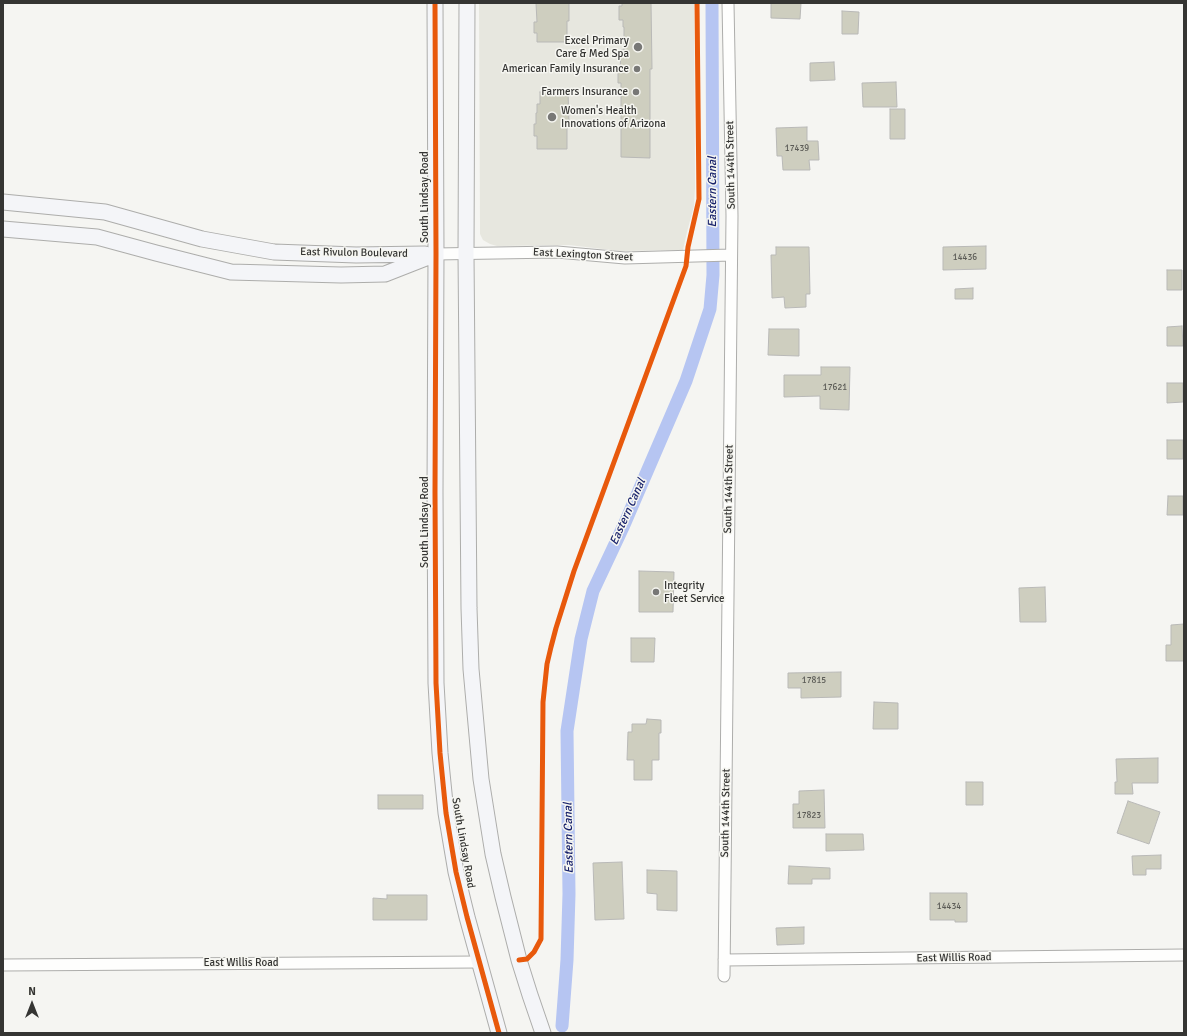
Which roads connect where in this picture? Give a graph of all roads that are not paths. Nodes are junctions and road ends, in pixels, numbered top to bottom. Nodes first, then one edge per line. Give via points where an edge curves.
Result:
1 (435, 3) edge
2 (467, 3) edge
3 (728, 3) edge
4 (3, 202) edge
5 (3, 229) edge
6 (436, 254) junction
7 (466, 254) junction
8 (727, 256) junction
9 (1184, 955) edge
10 (724, 960) junction
11 (479, 962) junction
12 (3, 965) edge
13 (724, 976) dead end
14 (499, 1033) edge
15 (543, 1033) edge

1 - 6 main road, South Lindsay Road
2 - 7 main road
3 - 8 street, South 144th Street via 732,216
4 - 6 main road, East Rivulon Boulevard via 105,212 202,239 274,252
5 - 6 main road, East Rivulon Boulevard via 97,237 231,272 385,274
6 - 7 street, East Lexington Street
6 - 11 main road, South Lindsay Road via 436,683 446,813 456,872
7 - 8 street, East Lexington Street via 557,252 625,258
7 - 15 main road via 469,608 471,669 481,779 503,897 519,960
8 - 10 street, South 144th Street
9 - 10 street, East Willis Road
10 - 13 street, South 144th Street
11 - 12 street, East Willis Road
11 - 14 main road, South Lindsay Road

